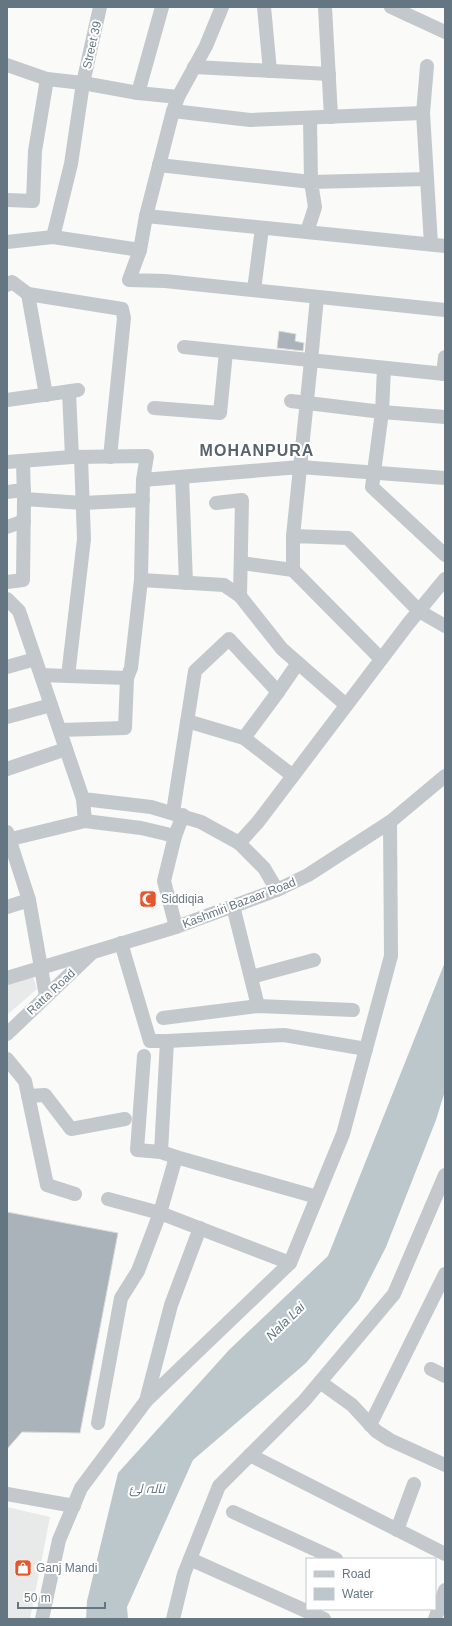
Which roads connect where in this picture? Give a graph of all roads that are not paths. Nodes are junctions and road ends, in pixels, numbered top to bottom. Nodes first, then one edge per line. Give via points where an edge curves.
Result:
1 (100, 7) edge
2 (162, 7) edge
3 (222, 7) edge
4 (264, 7) edge
5 (325, 7) edge
6 (391, 7) edge
7 (445, 32) edge
8 (7, 65) edge
9 (194, 66) junction
10 (427, 66) dead end
11 (270, 70) junction
12 (329, 74) junction
13 (46, 79) junction
14 (83, 83) junction
15 (138, 93) junction
16 (178, 97) junction
17 (172, 111) junction
18 (423, 113) junction
19 (331, 117) junction
20 (310, 118) junction
21 (159, 165) junction
22 (427, 179) junction
23 (311, 182) junction
24 (7, 200) edge
25 (146, 216) junction
26 (262, 228) junction
27 (307, 232) junction
28 (53, 237) junction
29 (7, 242) edge
30 (431, 244) junction
31 (445, 246) edge
32 (140, 250) junction
33 (7, 284) edge
34 (254, 290) junction
35 (28, 294) junction
36 (317, 297) junction
37 (445, 310) edge
38 (184, 347) dead end
39 (226, 352) junction
40 (445, 357) edge
41 (311, 361) junction
42 (384, 368) junction
43 (444, 374) edge
44 (46, 395) junction
45 (7, 400) edge
46 (292, 401) dead end
47 (307, 403) junction
48 (154, 408) dead end
49 (382, 412) junction
50 (445, 417) edge
51 (77, 457) junction
52 (110, 457) junction
53 (23, 461) junction
54 (7, 462) edge
55 (300, 467) junction
56 (374, 472) junction
57 (182, 476) junction
58 (445, 478) edge
59 (143, 480) junction
60 (7, 492) edge
61 (24, 495) junction
62 (143, 500) junction
63 (216, 503) dead end
64 (83, 504) junction
65 (24, 521) junction
66 (7, 527) edge
67 (293, 536) junction
68 (445, 555) edge
69 (241, 563) junction
70 (292, 570) junction
71 (445, 579) edge
72 (141, 580) junction
73 (7, 582) edge
74 (186, 583) junction
75 (240, 596) junction
76 (7, 599) edge
77 (419, 610) junction
78 (445, 626) edge
79 (36, 659) junction
80 (381, 659) junction
81 (298, 663) junction
82 (7, 667) edge
83 (41, 675) junction
84 (68, 676) junction
85 (127, 678) junction
86 (278, 692) junction
87 (51, 705) junction
88 (346, 705) junction
89 (7, 717) edge
90 (187, 721) junction
91 (60, 730) junction
92 (244, 738) junction
93 (66, 749) junction
94 (7, 769) edge
95 (292, 776) junction
96 (445, 776) edge
97 (83, 799) junction
98 (178, 814) junction
99 (85, 821) junction
100 (390, 822) junction
101 (176, 836) junction
102 (8, 837) edge
103 (239, 843) junction
104 (277, 890) junction
105 (29, 900) junction
106 (233, 906) junction
107 (7, 907) edge
108 (176, 927) junction
109 (121, 943) junction
110 (94, 951) junction
111 (314, 960) dead end
112 (40, 968) junction
113 (251, 977) junction
114 (7, 978) edge
115 (46, 996) junction
116 (258, 1006) junction
117 (353, 1010) dead end
118 (162, 1018) dead end
119 (7, 1034) edge
120 (167, 1041) junction
121 (366, 1049) junction
122 (144, 1056) dead end
123 (7, 1059) edge
124 (28, 1096) junction
125 (125, 1119) dead end
126 (161, 1152) junction
127 (176, 1157) junction
128 (443, 1184) edge
129 (75, 1194) dead end
130 (317, 1197) junction
131 (108, 1199) dead end
132 (160, 1213) junction
133 (200, 1228) junction
134 (290, 1263) junction
135 (445, 1274) edge
136 (431, 1369) dead end
137 (445, 1376) edge
138 (320, 1382) junction
139 (146, 1401) junction
140 (98, 1423) dead end
141 (370, 1425) junction
142 (250, 1456) junction
143 (445, 1465) edge
144 (414, 1484) dead end
145 (7, 1494) edge
146 (74, 1506) junction
147 (234, 1512) dead end
148 (397, 1530) junction
149 (445, 1554) edge
150 (334, 1558) edge
151 (190, 1559) junction
152 (445, 1590) edge
153 (439, 1610) edge
154 (298, 1613) edge
155 (42, 1619) edge
156 (173, 1619) edge
157 (324, 1619) edge

1 - 14 street, Street 39
2 - 15 street
3 - 9 street via 206,46
4 - 11 street
5 - 12 street
6 - 7 street
8 - 13 street
9 - 11 street
9 - 16 street
10 - 18 street
11 - 12 street
12 - 19 street
13 - 14 street
13 - 24 street via 35,151 33,201
14 - 15 street
14 - 28 street, Street 39 via 71,164
15 - 16 street
16 - 17 street
17 - 20 street via 250,120
17 - 21 street
18 - 19 street
18 - 22 street
19 - 20 street
20 - 23 street
21 - 23 street
21 - 25 street
22 - 23 street
22 - 30 street
23 - 27 street via 315,208
25 - 26 street
25 - 32 street
26 - 27 street
26 - 34 street
27 - 30 street
28 - 29 street
28 - 32 street
30 - 31 street
32 - 34 street via 129,280
33 - 35 street via 12,282
34 - 36 street
35 - 44 street
35 - 52 street via 122,308 124,318
36 - 37 street
36 - 41 street
38 - 39 street
39 - 41 street
39 - 48 street via 220,413
40 - 43 street
41 - 42 street
41 - 47 street
42 - 43 street
42 - 49 street
44 - 45 street
44 - 51 street via 74,391
46 - 47 street
47 - 49 street
47 - 55 street
49 - 50 street
49 - 56 street
51 - 52 street
51 - 53 street
51 - 64 street
52 - 59 street via 147,456
53 - 54 street
53 - 61 street
55 - 56 street
55 - 57 street
55 - 67 street
56 - 58 street
56 - 68 street via 372,487
57 - 59 street
57 - 74 street
59 - 62 street
60 - 61 street
61 - 64 street
61 - 65 street
62 - 64 street
62 - 72 street
63 - 69 street via 242,500
64 - 84 street via 84,538
65 - 66 street
65 - 73 street via 23,580
67 - 70 street
67 - 77 street via 348,538
69 - 70 street
69 - 75 street
70 - 80 street
71 - 77 street
72 - 74 street
72 - 85 street via 131,668
74 - 75 street via 224,585
75 - 81 street via 282,649
76 - 79 street via 19,610
77 - 78 street
77 - 80 street
79 - 82 street
79 - 83 street
80 - 88 street
81 - 86 street
81 - 88 street
83 - 84 street
83 - 87 street
84 - 85 street
85 - 91 street via 125,728
86 - 90 street via 229,639 195,671
86 - 92 street
87 - 89 street
87 - 91 street
88 - 95 street
90 - 92 street
90 - 98 street
91 - 93 street
92 - 95 street
93 - 94 street
93 - 97 street
95 - 103 street
96 - 100 street, Kashmiri Bazaar Road
97 - 98 street via 151,807
97 - 99 street
98 - 101 street
98 - 103 street via 201,822
99 - 101 street via 141,828
99 - 102 street
100 - 104 street, Kashmiri Bazaar Road via 308,875
100 - 121 street via 391,956
101 - 108 street via 164,881
102 - 105 street
103 - 104 street via 264,868
104 - 106 street, Kashmiri Bazaar Road
105 - 107 street
105 - 112 street
106 - 108 street, Kashmiri Bazaar Road
106 - 113 street
108 - 109 street, Kashmiri Bazaar Road
109 - 110 street, Kashmiri Bazaar Road
109 - 120 street via 150,1041
110 - 112 street, Kashmiri Bazaar Road
110 - 115 street, Ratta Road
111 - 113 street
112 - 114 street, Kashmiri Bazaar Road
112 - 115 street
113 - 116 street
115 - 119 street, Ratta Road
116 - 117 street
116 - 118 street
120 - 121 street via 284,1035
120 - 126 street
121 - 130 street via 343,1134
122 - 126 street via 137,1150
123 - 124 street via 25,1081
124 - 125 street via 45,1095 71,1129
124 - 129 street via 47,1185
126 - 127 street
127 - 130 street
127 - 132 street
128 - 138 street via 394,1294
130 - 134 street
131 - 132 street
132 - 133 street
132 - 140 street via 138,1271 121,1298
133 - 134 street
133 - 139 street via 171,1305
134 - 139 street
135 - 141 street
136 - 137 street
138 - 141 street via 352,1405
138 - 142 street
139 - 146 street via 81,1488
141 - 143 street via 390,1440
142 - 148 street
142 - 151 street via 219,1486
144 - 148 street
145 - 146 street
146 - 155 street via 59,1540
147 - 150 street
148 - 149 street
151 - 154 street
151 - 156 street
152 - 153 street
154 - 157 street

